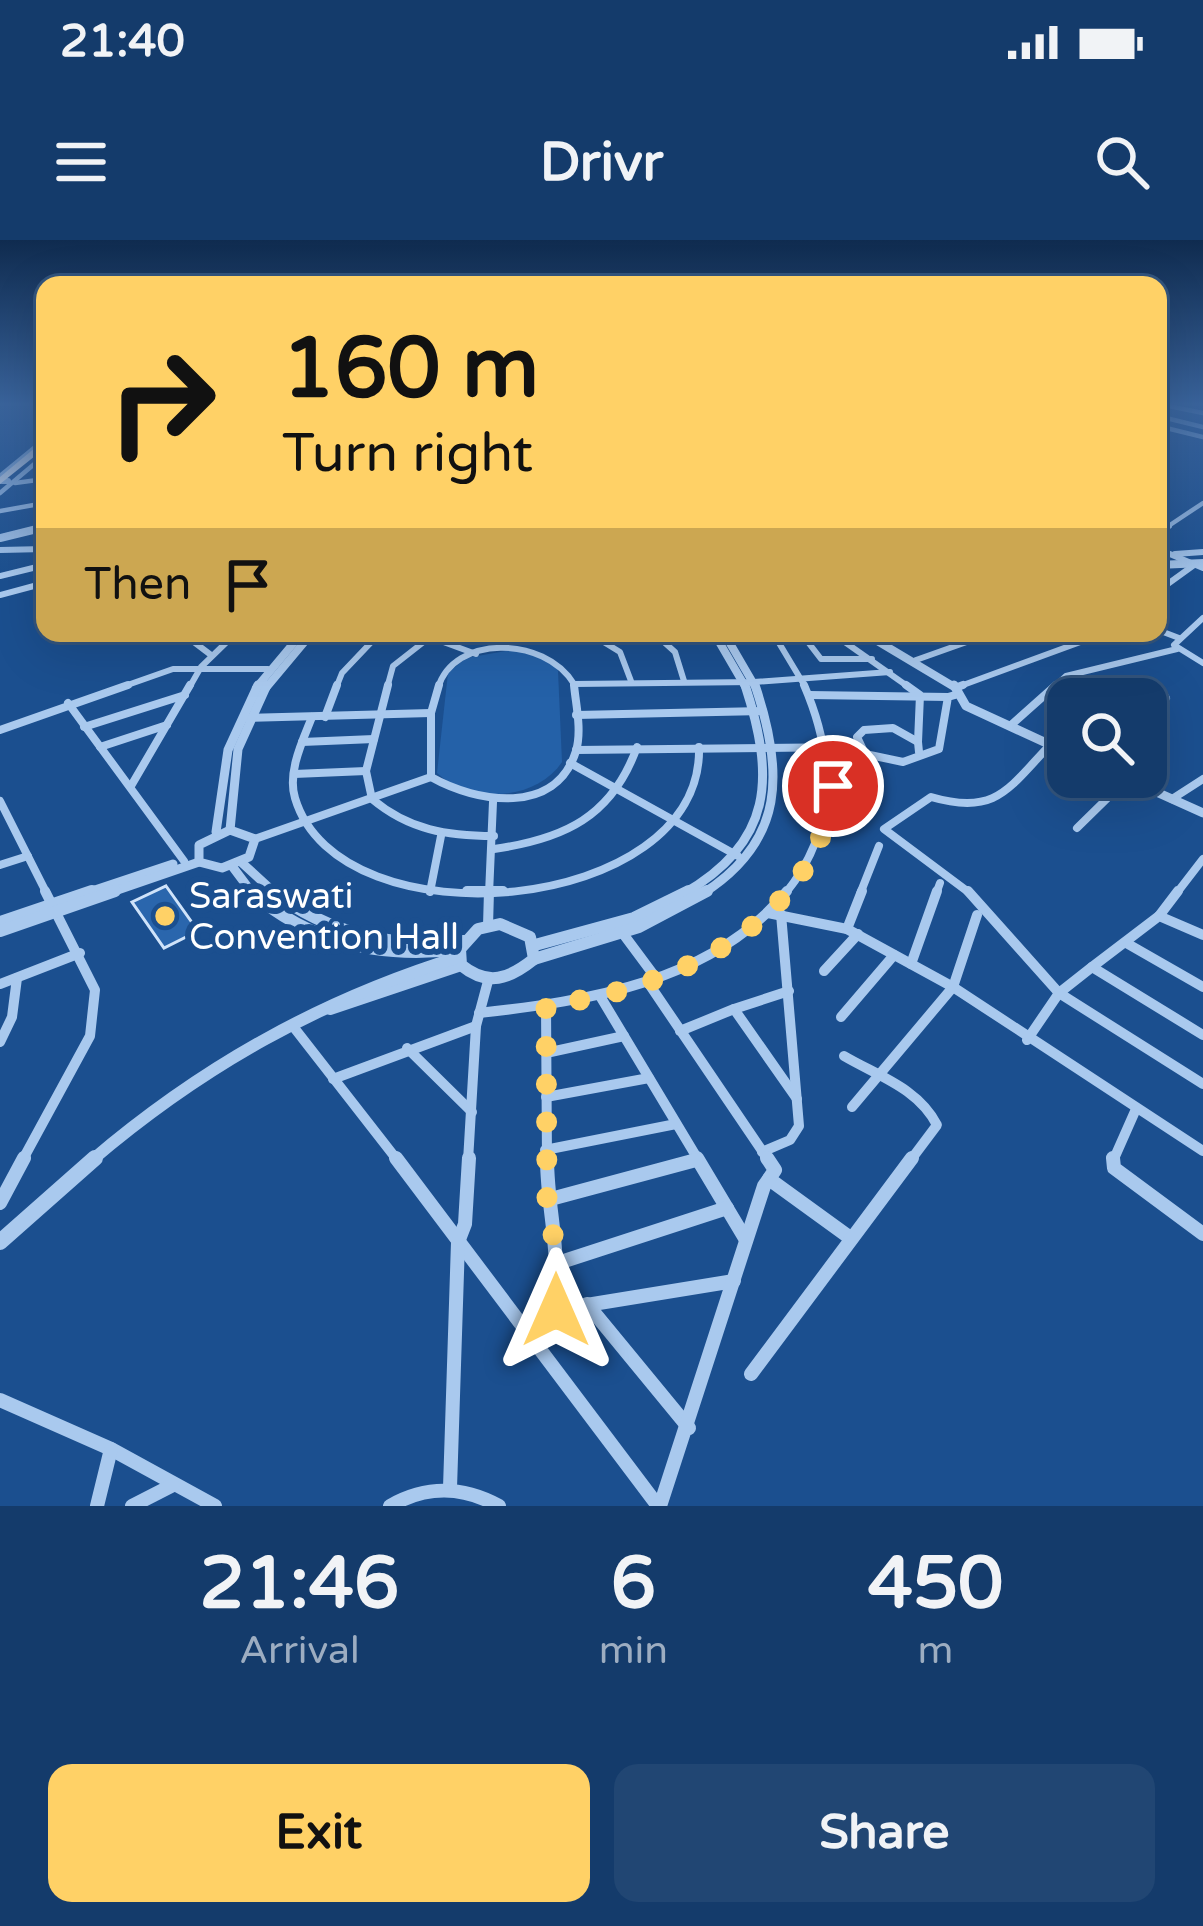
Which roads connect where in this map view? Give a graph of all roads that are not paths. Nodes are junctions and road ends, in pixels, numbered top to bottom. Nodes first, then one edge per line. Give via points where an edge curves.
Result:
1 (36, 479) edge
2 (2, 481) edge
3 (1203, 503) edge
4 (36, 504) edge
5 (0, 512) edge
6 (1167, 527) edge
7 (36, 533) edge
8 (0, 544) edge
9 (36, 548) edge
10 (1203, 552) edge
11 (1169, 554) joint
12 (1167, 565) edge
13 (1198, 565) edge
14 (36, 567) edge
15 (0, 576) edge
16 (1167, 584) edge
17 (36, 585) edge
18 (0, 595) edge
19 (1203, 618) edge
20 (1167, 636) edge
21 (194, 642) edge
22 (225, 642) edge
23 (294, 642) edge
24 (303, 642) edge
25 (371, 642) edge
26 (424, 642) edge
27 (444, 642) edge
28 (458, 642) edge
29 (511, 642) edge
30 (604, 642) edge
31 (663, 642) edge
32 (721, 642) edge
33 (731, 642) edge
34 (779, 642) edge
35 (808, 642) edge
36 (846, 642) edge
37 (881, 642) edge
38 (967, 642) edge
39 (1083, 642) edge
40 (1178, 644) junction
41 (511, 646) junction
42 (457, 647) junction
43 (476, 653) junction
44 (211, 655) junction
45 (790, 659) junction
46 (821, 659) junction
47 (872, 659) junction
48 (916, 660) junction
49 (1203, 664) edge
50 (201, 667) junction
51 (268, 669) junction
52 (890, 672) junction
53 (799, 678) junction
54 (631, 681) junction
55 (684, 682) junction
56 (750, 682) junction
57 (574, 684) junction
58 (185, 694) junction
59 (920, 694) junction
60 (953, 694) junction
61 (809, 695) junction
62 (68, 703) junction
63 (759, 711) junction
64 (431, 713) junction
65 (377, 714) junction
66 (576, 715) junction
67 (312, 717) junction
68 (325, 717) junction
69 (248, 718) junction
70 (167, 725) junction
71 (1010, 726) junction
72 (84, 727) junction
73 (0, 730) edge
74 (374, 739) junction
75 (302, 742) junction
76 (1047, 742) edge
77 (825, 745) junction
78 (100, 747) junction
79 (637, 747) junction
80 (700, 747) junction
81 (858, 747) junction
82 (918, 747) junction
83 (765, 748) junction
84 (576, 750) junction
85 (1047, 759) edge
86 (570, 763) junction
87 (366, 770) junction
88 (294, 774) junction
89 (431, 778) junction
90 (1203, 779) edge
91 (131, 786) junction
92 (621, 794) junction
93 (1167, 797) edge
94 (1106, 798) edge
95 (372, 799) junction
96 (1172, 799) junction
97 (0, 801) edge
98 (493, 802) junction
99 (1203, 813) edge
100 (674, 822) junction
101 (306, 824) junction
102 (1077, 828) dead end
103 (230, 830) junction
104 (216, 832) junction
105 (441, 836) junction
106 (494, 836) junction
107 (255, 839) junction
108 (879, 846) dead end
109 (494, 849) junction
110 (28, 856) junction
111 (740, 857) junction
112 (1203, 859) edge
113 (193, 860) junction
114 (237, 864) junction
115 (0, 865) edge
116 (940, 883) dead end
117 (430, 892) junction
118 (491, 896) junction
119 (57, 907) junction
120 (774, 913) junction
121 (977, 915) dead end
122 (1159, 916) junction
123 (0, 922) edge
124 (488, 926) junction
125 (852, 931) junction
126 (0, 932) edge
127 (624, 935) junction
128 (1203, 935) edge
129 (1128, 944) junction
130 (534, 952) junction
131 (80, 953) junction
132 (461, 953) junction
133 (894, 955) junction
134 (911, 964) junction
135 (1093, 967) junction
136 (824, 970) dead end
137 (17, 978) junction
138 (651, 980) junction
139 (488, 981) junction
140 (0, 984) edge
141 (1203, 987) edge
142 (953, 988) junction
143 (789, 991) junction
144 (1060, 993) junction
145 (600, 995) junction
146 (546, 1005) junction
147 (734, 1010) junction
148 (841, 1017) dead end
149 (6, 1020) edge
150 (478, 1020) junction
151 (292, 1025) junction
152 (680, 1031) junction
153 (1203, 1035) edge
154 (624, 1036) junction
155 (1027, 1040) junction
156 (0, 1042) edge
157 (407, 1048) junction
158 (546, 1053) junction
159 (844, 1056) dead end
160 (874, 1075) junction
161 (649, 1078) junction
162 (332, 1079) junction
163 (1203, 1084) edge
164 (546, 1097) junction
165 (800, 1103) junction
166 (852, 1107) dead end
167 (1136, 1109) junction
168 (472, 1113) junction
169 (676, 1124) junction
170 (545, 1150) junction
171 (1203, 1151) edge
172 (762, 1152) junction
173 (696, 1160) junction
174 (770, 1179) junction
175 (547, 1200) junction
176 (0, 1203) edge
177 (727, 1208) junction
178 (1203, 1234) edge
179 (849, 1237) junction
180 (746, 1240) junction
181 (0, 1242) edge
182 (458, 1242) junction
183 (558, 1263) junction
184 (734, 1281) junction
185 (587, 1304) junction
186 (556, 1310) junction
187 (539, 1342) junction
188 (751, 1374) dead end
189 (0, 1400) edge
190 (689, 1428) junction
191 (111, 1450) junction
192 (173, 1485) junction
193 (450, 1488) junction
194 (98, 1506) edge
195 (132, 1506) edge
196 (215, 1506) edge
197 (390, 1506) edge
198 (499, 1506) edge
199 (659, 1506) edge

1 - 2 street
3 - 6 street
4 - 5 street
7 - 8 street
8 - 9 street
10 - 11 street
11 - 13 street
12 - 13 street
13 - 16 street
14 - 15 street
17 - 18 street
19 - 40 street
20 - 40 street
21 - 44 street
22 - 44 street
23 - 51 street
24 - 69 street
25 - 68 street via 342,673
26 - 65 street via 393,666
27 - 42 street
28 - 42 street
29 - 41 street
30 - 54 street via 620,652
31 - 55 street
32 - 56 street
33 - 56 street via 749,665
34 - 45 street
35 - 46 street
36 - 47 street
37 - 48 street
38 - 48 street
39 - 60 street
40 - 49 street
40 - 71 street via 1066,676
41 - 43 street
41 - 57 street via 550,655
42 - 43 street
43 - 64 street via 442,675
44 - 50 street
45 - 46 street
45 - 53 street
46 - 47 street
47 - 52 street
48 - 60 street
50 - 51 street
50 - 58 street
50 - 62 street
51 - 69 street
52 - 53 street
52 - 59 street
53 - 56 street
53 - 61 street
54 - 55 street
54 - 57 street
55 - 56 street
56 - 63 street
57 - 66 street
58 - 70 street
58 - 72 street
59 - 60 street
59 - 61 street
59 - 82 street
60 - 71 street
60 - 82 street via 938,749
61 - 77 street
62 - 72 street
62 - 73 street
63 - 66 street
63 - 83 street
64 - 65 street
64 - 89 street
65 - 68 street
65 - 74 street
66 - 84 street
67 - 68 street
67 - 69 street
67 - 75 street
69 - 103 street via 229,781
69 - 104 street via 219,775
70 - 78 street
70 - 91 street
71 - 76 street
72 - 78 street
74 - 75 street
74 - 87 street
75 - 88 street
77 - 81 street
77 - 83 street
77 - 120 street via 833,786 821,845
78 - 91 street
79 - 80 street
79 - 84 street
79 - 92 street
80 - 83 street
80 - 100 street via 698,785
81 - 82 street via 890,763
81 - 82 street via 864,730 877,727 908,734
83 - 111 street via 772,812
84 - 86 street
85 - 144 street via 988,806 974,810 931,797 884,829 966,889
86 - 92 street
86 - 98 street via 526,796
87 - 88 street
87 - 95 street
88 - 101 street
89 - 95 street
89 - 98 street
90 - 96 street
91 - 113 street
92 - 100 street
92 - 109 street via 569,832
93 - 96 street
94 - 102 street
95 - 101 street
95 - 105 street via 411,827
96 - 99 street
97 - 110 street
98 - 106 street
100 - 111 street
100 - 118 street via 606,869
101 - 107 street
101 - 117 street via 350,864
103 - 104 street
103 - 107 street
104 - 113 street
105 - 106 street
105 - 117 street
106 - 109 street
107 - 114 street via 254,851
108 - 125 street
109 - 118 street
110 - 115 street
110 - 119 street
111 - 127 street via 671,913
111 - 130 street via 664,906
112 - 122 street
113 - 114 street via 213,868
113 - 119 street
114 - 132 street via 255,896 337,940 399,956
116 - 134 street
117 - 118 street
118 - 124 street
119 - 123 street
119 - 126 street
119 - 131 street
120 - 125 street
120 - 138 street
120 - 143 street
121 - 142 street
122 - 128 street
122 - 129 street
124 - 130 street via 522,930
124 - 132 street
125 - 133 street
125 - 136 street
127 - 130 street
127 - 138 street
129 - 135 street
129 - 141 street
130 - 139 street via 521,974
131 - 137 street
131 - 176 street via 95,990 90,1036
132 - 139 street
132 - 151 street
133 - 134 street
133 - 148 street
134 - 142 street
135 - 144 street
135 - 153 street
137 - 140 street
137 - 149 street
138 - 145 street
138 - 152 street
139 - 150 street
142 - 155 street
142 - 160 street
143 - 147 street
143 - 165 street
144 - 155 street
144 - 163 street
145 - 146 street
145 - 154 street
146 - 150 street
146 - 158 street
147 - 152 street
147 - 165 street
149 - 156 street
150 - 157 street
150 - 168 street
151 - 162 street
151 - 181 street via 182,1084
152 - 172 street
154 - 158 street
154 - 161 street
155 - 167 street
157 - 162 street
157 - 168 street
158 - 164 street
159 - 160 street
160 - 166 street
160 - 179 street via 932,1109 937,1125
161 - 164 street
161 - 169 street
162 - 182 street
164 - 170 street
165 - 172 street via 790,1140
167 - 171 street
167 - 178 street via 1112,1155 1114,1168
168 - 182 street
169 - 170 street
169 - 173 street
170 - 175 street
172 - 174 street via 775,1170
173 - 175 street
173 - 177 street
174 - 179 street
174 - 180 street
175 - 183 street
177 - 180 street
177 - 183 street
179 - 188 street
180 - 184 street
182 - 187 street
182 - 193 street
183 - 186 street
184 - 185 street
184 - 190 street
185 - 186 street
185 - 190 street
186 - 187 street
187 - 199 street
189 - 191 street
190 - 199 street
191 - 192 street
191 - 194 street
192 - 195 street
192 - 196 street
193 - 197 street
193 - 198 street

